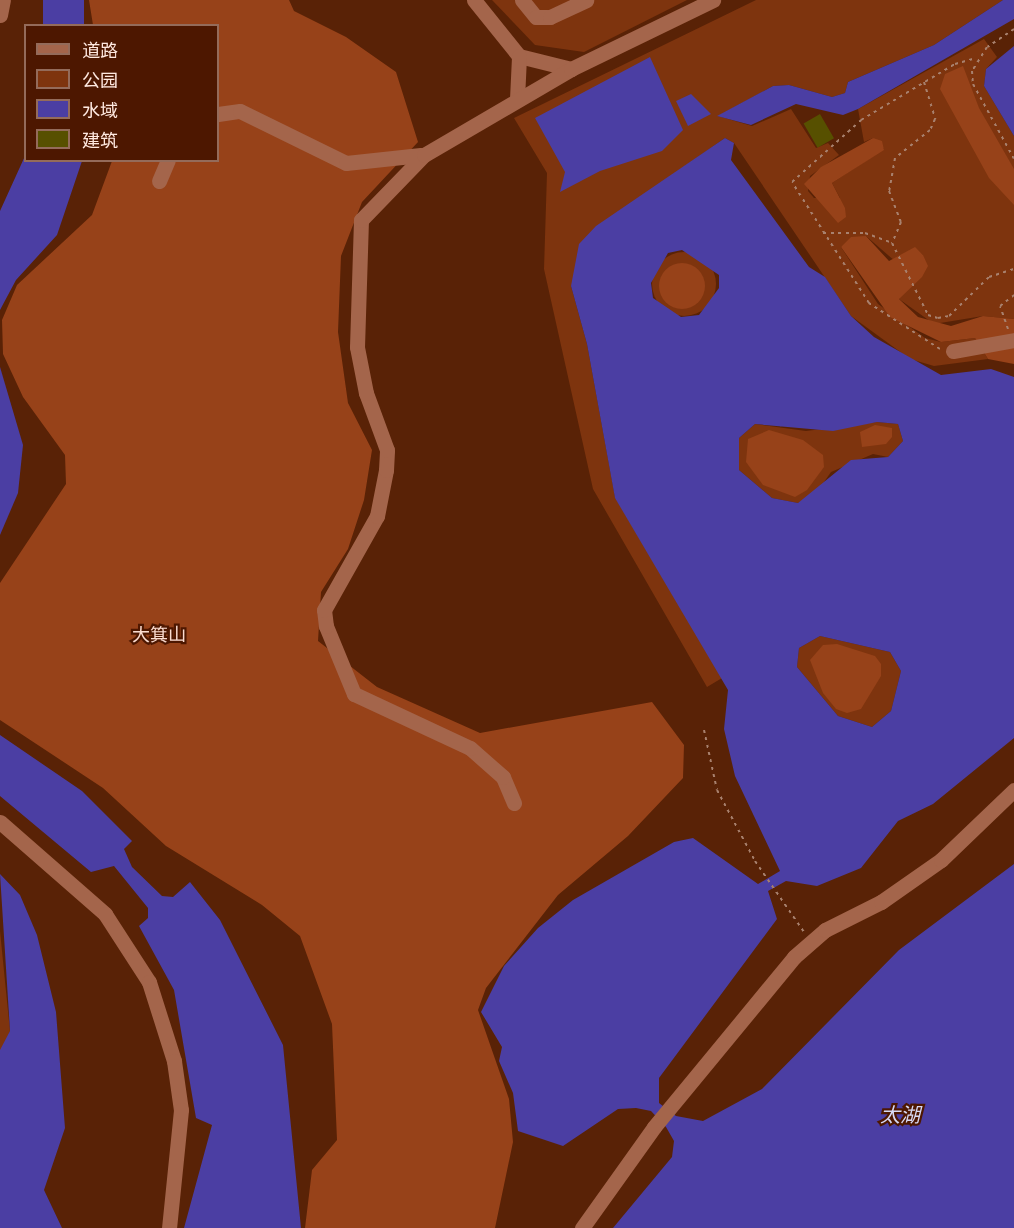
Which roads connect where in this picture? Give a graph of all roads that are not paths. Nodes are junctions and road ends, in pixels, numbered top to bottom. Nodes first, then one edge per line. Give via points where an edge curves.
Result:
1 (3, 0) edge
2 (474, 0) edge
3 (522, 0) edge
4 (586, 0) edge
5 (713, 0) edge
6 (0, 15) edge
7 (519, 56) junction
8 (571, 69) junction
9 (517, 99) junction
10 (219, 114) edge
11 (424, 155) junction
12 (167, 162) edge
13 (159, 181) dead end
14 (1013, 340) edge
15 (953, 351) road end
16 (1014, 790) edge
17 (514, 803) dead end
18 (0, 822) edge
19 (169, 1228) edge
20 (582, 1228) edge

1 - 6 street
2 - 7 street
3 - 4 street via 536,17 550,17
5 - 8 street
7 - 8 street
7 - 9 street
8 - 9 street
9 - 11 street
10 - 11 street via 240,111 346,163
11 - 17 street via 369,207 357,236 357,347 366,393 387,450 386,470 377,516 324,610 326,626 354,694 471,748 503,777
12 - 13 street
14 - 15 street
16 - 20 street via 969,838 914,880 811,940 654,1126
18 - 19 street via 105,914 149,982 174,1061 181,1110

